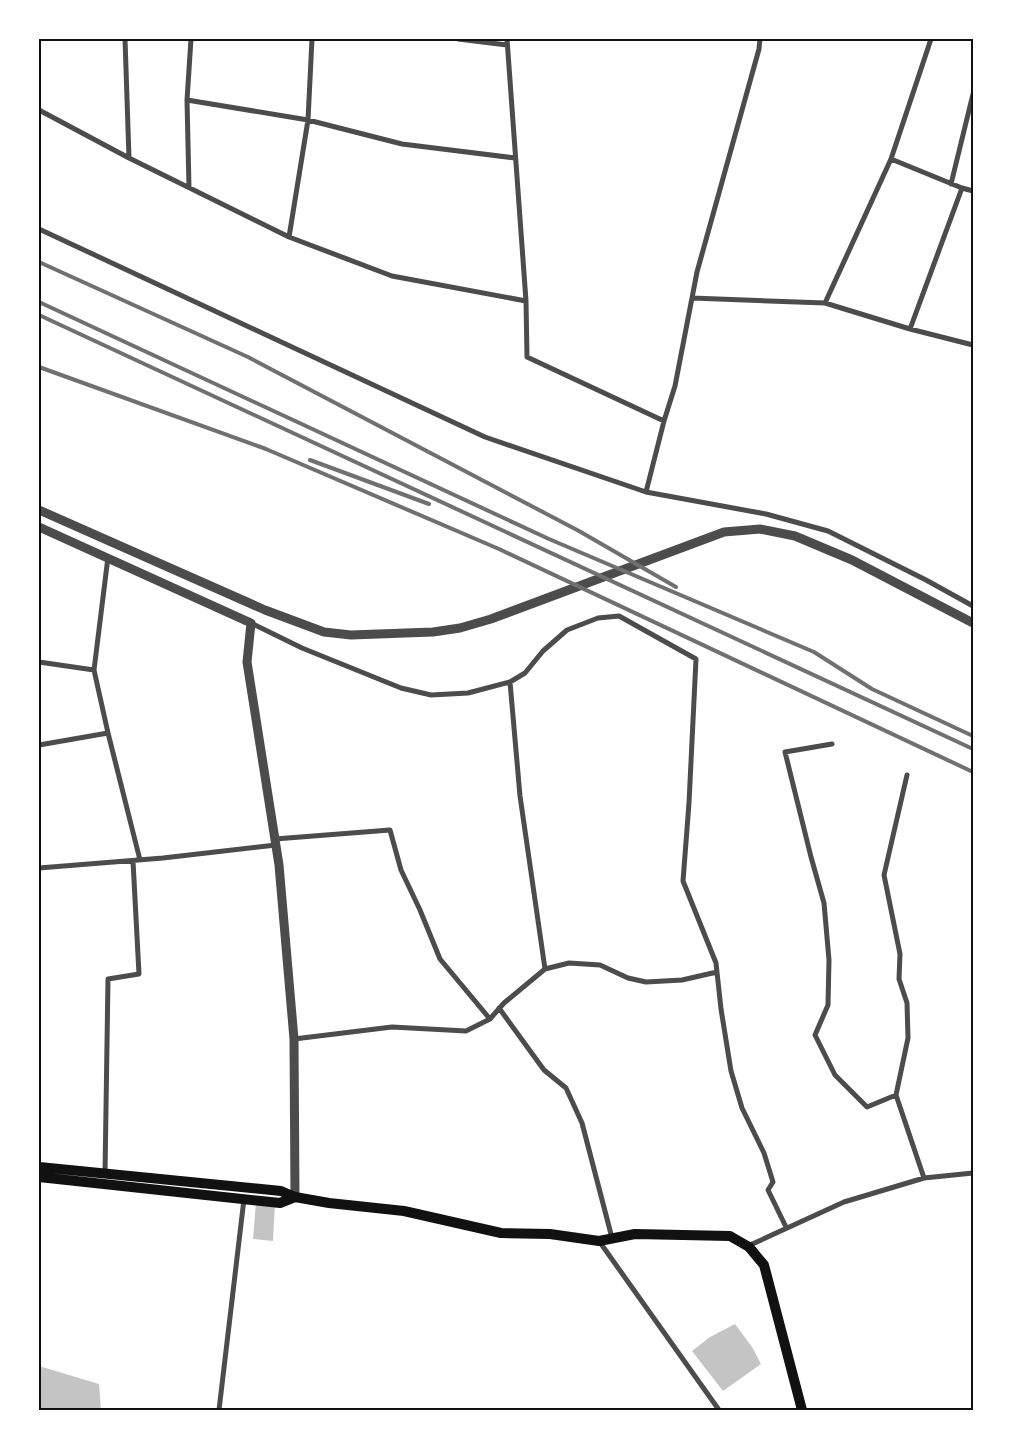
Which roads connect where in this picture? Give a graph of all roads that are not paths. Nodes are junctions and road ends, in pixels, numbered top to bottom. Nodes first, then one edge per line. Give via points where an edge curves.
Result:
1 (125, 39) edge
2 (192, 39) edge
3 (312, 39) edge
4 (458, 39) edge
5 (760, 39) edge
6 (931, 39) edge
7 (507, 42) edge
8 (973, 94) edge
9 (187, 100) junction
10 (39, 110) edge
11 (308, 120) junction
12 (129, 158) junction
13 (515, 158) junction
14 (891, 159) junction
15 (951, 184) junction
16 (189, 187) junction
17 (962, 188) junction
18 (973, 190) edge
19 (39, 230) edge
20 (289, 238) junction
21 (692, 298) junction
22 (526, 301) junction
23 (825, 303) junction
24 (910, 329) junction
25 (973, 345) edge
26 (664, 421) junction
27 (646, 492) junction
28 (39, 510) edge
29 (39, 527) edge
30 (108, 557) junction
31 (973, 606) edge
32 (973, 623) edge
33 (251, 624) junction
34 (39, 662) edge
35 (94, 670) junction
36 (510, 682) junction
37 (108, 733) junction
38 (832, 744) dead end
39 (39, 745) edge
40 (907, 775) dead end
41 (275, 842) junction
42 (133, 860) junction
43 (140, 860) junction
44 (39, 868) edge
45 (545, 969) junction
46 (717, 972) junction
47 (499, 1008) junction
48 (490, 1019) junction
49 (294, 1039) junction
50 (896, 1095) junction
51 (39, 1167) edge
52 (973, 1173) edge
53 (105, 1174) junction
54 (39, 1177) edge
55 (924, 1178) junction
56 (295, 1197) junction
57 (244, 1199) junction
58 (786, 1228) junction
59 (612, 1238) junction
60 (599, 1241) junction
61 (747, 1246) junction
62 (219, 1410) edge
63 (718, 1410) edge
64 (802, 1410) edge

1 - 12 street
2 - 9 street
3 - 11 street
4 - 7 street
5 - 21 street
6 - 14 street
7 - 13 street
8 - 15 street
9 - 11 street
9 - 16 street
10 - 12 street
11 - 13 street via 402,144
11 - 20 street
12 - 16 street
13 - 22 street
14 - 15 street
14 - 23 street
15 - 17 street
16 - 20 street
17 - 18 street
17 - 24 street
19 - 27 street via 485,436
20 - 22 street via 392,276
21 - 23 street
21 - 26 street via 675,386
22 - 26 street via 527,357
23 - 24 street
24 - 25 street
26 - 27 street
27 - 31 street via 766,514 828,531
28 - 32 street via 265,610 324,632 386,635 460,628 724,532 760,529 795,536 852,560
29 - 30 street
30 - 33 street
30 - 35 street
33 - 36 street via 392,684 431,695 468,693
33 - 41 street via 247,662
34 - 35 street
35 - 37 street
36 - 45 street via 520,796
36 - 46 street via 525,672 567,630 598,618 619,616 696,659 683,881
37 - 39 street
37 - 43 street
38 - 50 street via 786,752 824,904 829,960 828,1004 815,1035 835,1075 867,1107
40 - 50 street via 884,875 900,954 899,979 907,1003 908,1038
41 - 43 street
41 - 48 street via 390,830 401,870 440,959
41 - 49 street
42 - 43 street
42 - 44 street
42 - 53 street via 139,974 108,979
45 - 46 street via 569,963 600,965 646,982 682,980
45 - 47 street
46 - 58 street via 731,1071 742,1108 764,1153 773,1182 768,1190
47 - 48 street
47 - 59 street via 544,1070 566,1088 582,1122
48 - 49 street via 466,1030 392,1027
49 - 56 street
50 - 55 street
51 - 53 main road
52 - 55 street
53 - 56 main road via 281,1191
54 - 57 main road
55 - 58 street via 844,1202
56 - 57 main road via 280,1203
56 - 60 main road via 404,1211 501,1233 550,1234
57 - 62 street
58 - 61 street
59 - 60 main road
59 - 61 main road via 636,1234 730,1236
60 - 63 street
61 - 64 main road via 764,1265

